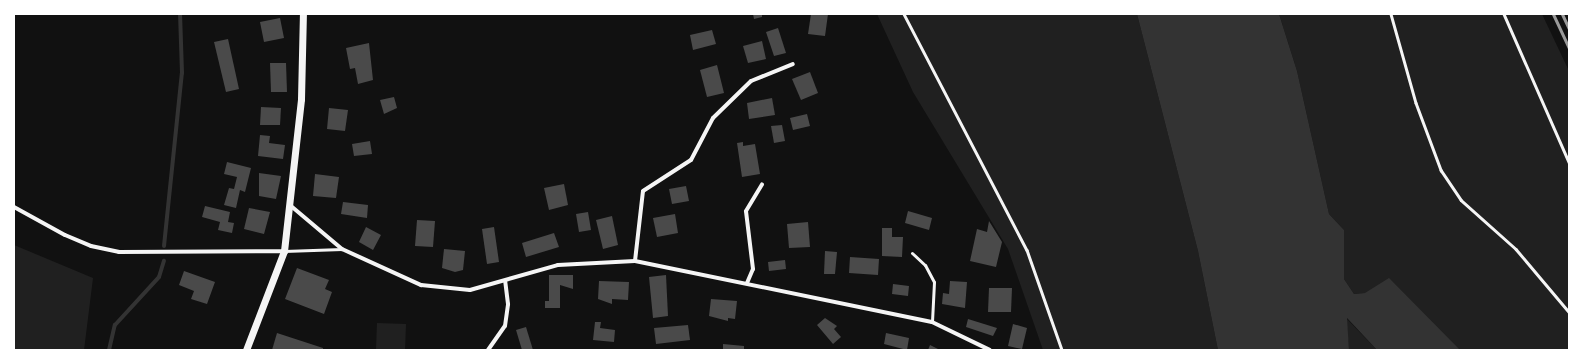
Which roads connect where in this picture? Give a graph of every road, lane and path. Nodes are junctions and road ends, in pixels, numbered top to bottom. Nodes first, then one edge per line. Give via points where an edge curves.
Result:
1 (303, 14) edge
2 (904, 14) edge
3 (1391, 14) edge
4 (1504, 14) edge
5 (793, 64) dead end
6 (1569, 162) edge
7 (762, 184) dead end
8 (291, 206) junction
9 (14, 207) edge
10 (342, 249) junction
11 (284, 251) junction
12 (912, 253) dead end
13 (636, 261) junction
14 (505, 281) junction
15 (747, 283) junction
16 (1569, 312) edge
17 (932, 322) junction
18 (246, 350) edge
19 (488, 350) edge
20 (990, 350) edge
21 (1062, 350) edge

1 - 8 street via 301,99
2 - 21 path via 1027,250
3 - 16 path via 1416,104 1441,170 1461,200 1516,249
4 - 6 path
5 - 13 street via 751,81 713,118 691,160 643,191
7 - 15 street via 746,211 752,269
8 - 10 street
8 - 11 street
9 - 11 street via 72,238 118,252
10 - 11 lane
10 - 14 street via 421,285 470,290
11 - 18 street
12 - 17 lane via 925,265 934,282
13 - 14 street via 558,265
13 - 15 street
14 - 19 street via 508,304 505,326
15 - 17 street
17 - 20 street

